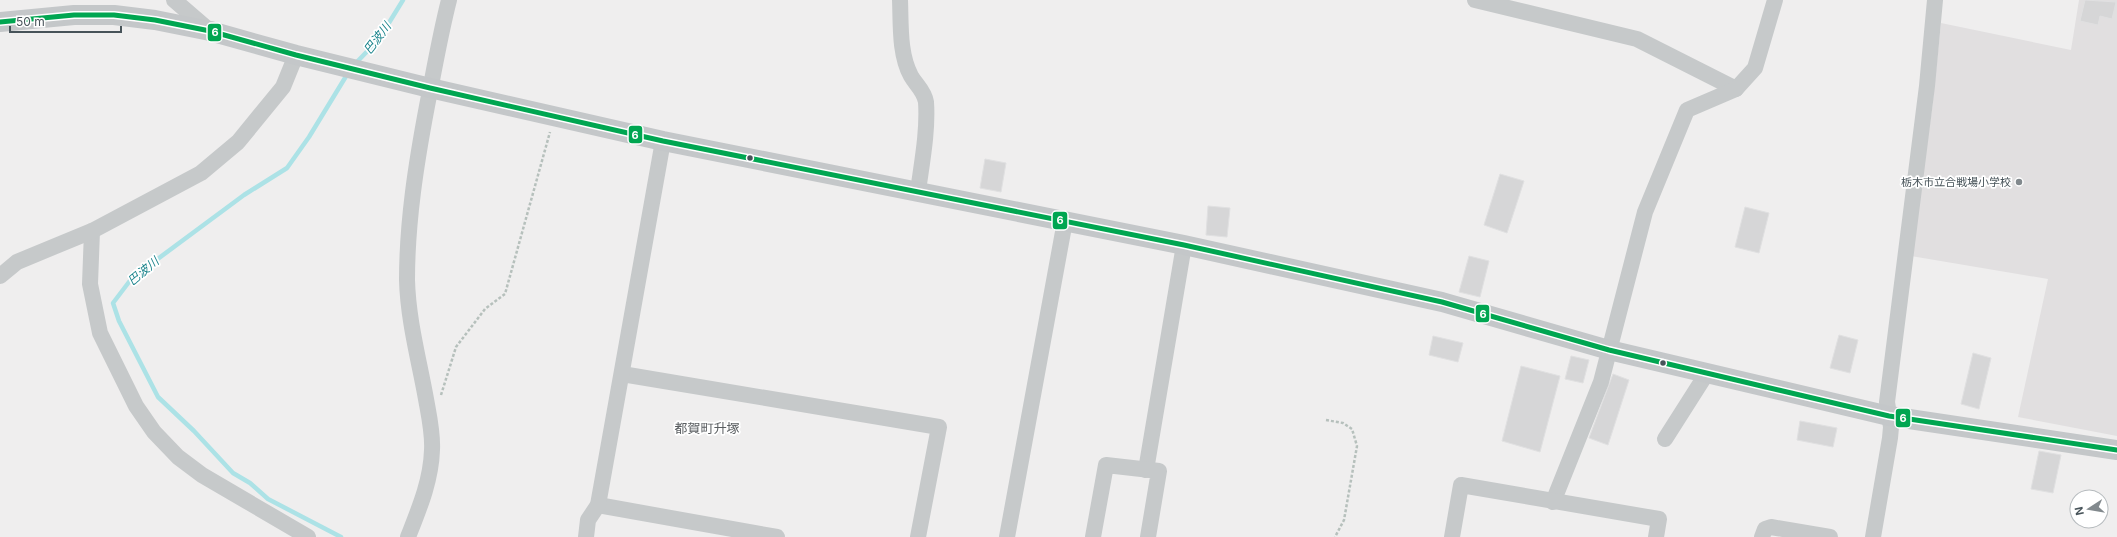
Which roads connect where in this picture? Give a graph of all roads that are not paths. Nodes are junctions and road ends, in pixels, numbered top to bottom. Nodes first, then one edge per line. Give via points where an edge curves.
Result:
1 (174, 0) edge
2 (449, 0) edge
3 (900, 0) edge
4 (1475, 0) edge
5 (1775, 0) edge
6 (1935, 0) edge
7 (0, 22) edge
8 (210, 31) junction
9 (296, 55) junction
10 (430, 88) junction
11 (1736, 89) junction
12 (663, 141) junction
13 (918, 191) junction
14 (1065, 222) junction
15 (92, 231) junction
16 (1184, 246) junction
17 (0, 276) edge
18 (1609, 350) junction
19 (1707, 372) junction
20 (622, 374) junction
21 (1889, 416) junction
22 (1665, 439) dead end
23 (2117, 450) edge
24 (1146, 470) junction
25 (1553, 502) junction
26 (598, 505) junction
27 (308, 537) edge
28 (408, 537) edge
29 (586, 537) edge
30 (777, 537) edge
31 (918, 537) edge
32 (1007, 537) edge
33 (1093, 537) edge
34 (1148, 537) edge
35 (1452, 537) edge
36 (1656, 537) edge
37 (1762, 537) edge
38 (1830, 537) edge
39 (1873, 537) edge

1 - 8 street
2 - 10 street
3 - 13 street via 904,57 911,76 922,89 926,101 926,124
4 - 11 street via 1637,39
5 - 11 street via 1755,68
6 - 21 street via 1927,86 1887,402
7 - 8 main road via 74,15 114,15
8 - 9 main road
9 - 10 main road
9 - 15 street via 283,87 238,142 200,173
10 - 12 main road
10 - 28 street via 416,165 407,281 410,312 431,428 432,450 424,494
11 - 18 street via 1687,110 1646,212
12 - 13 main road
12 - 20 street
13 - 14 main road
14 - 16 main road
14 - 32 street
15 - 17 street via 17,262
15 - 27 street via 90,284 100,333 136,406 154,432 178,457 202,475
16 - 18 main road via 1442,302
16 - 24 street
18 - 19 main road
18 - 25 street via 1601,382
19 - 21 main road
19 - 22 street
20 - 26 street
20 - 31 street via 939,427
21 - 23 main road
21 - 39 street via 1890,438
24 - 33 street via 1106,464
24 - 34 street via 1159,471
25 - 35 street via 1461,485
25 - 36 street via 1659,519
26 - 29 street via 588,520
26 - 30 street
37 - 38 street via 1765,528 1771,527

